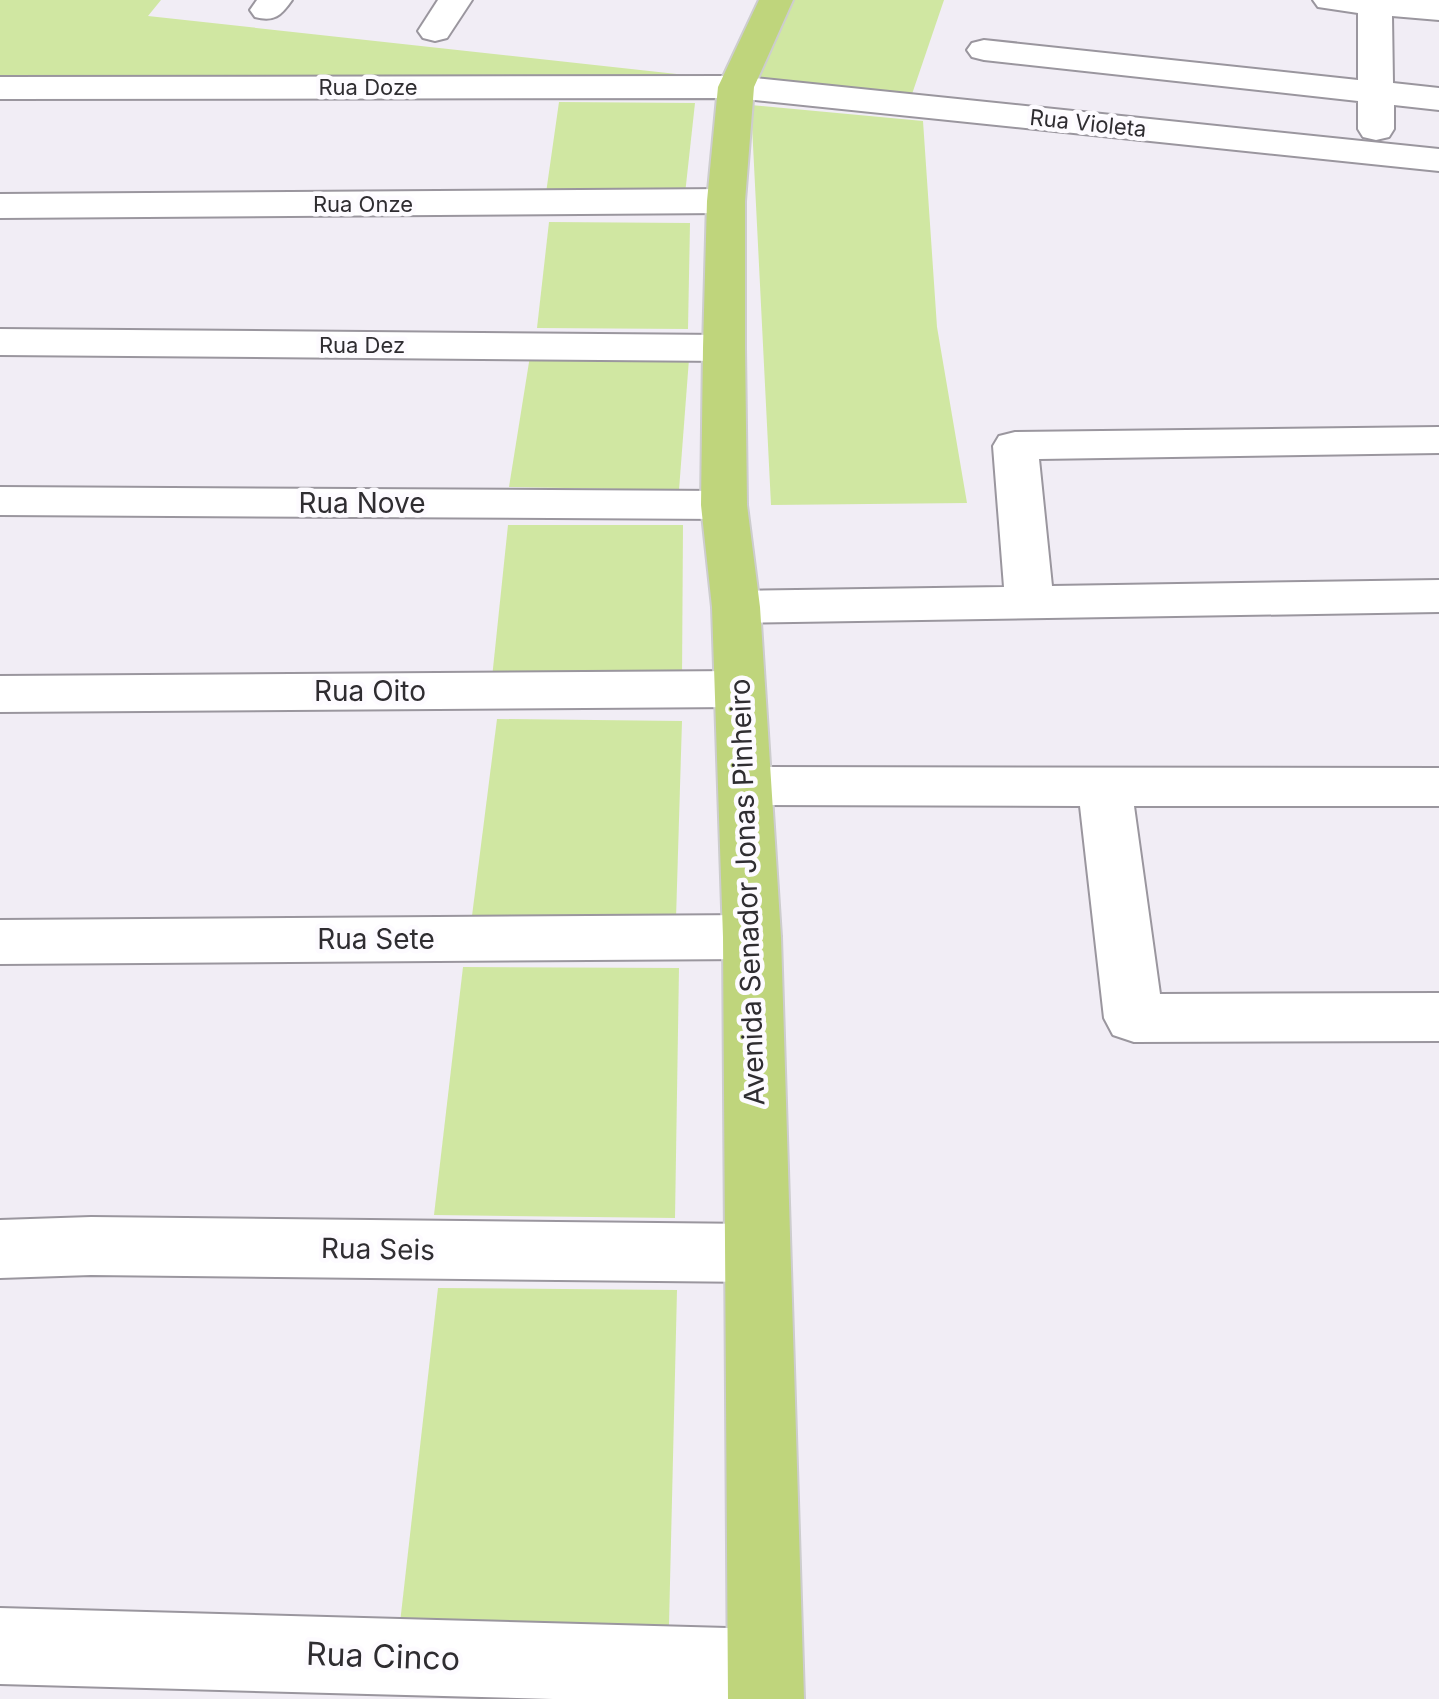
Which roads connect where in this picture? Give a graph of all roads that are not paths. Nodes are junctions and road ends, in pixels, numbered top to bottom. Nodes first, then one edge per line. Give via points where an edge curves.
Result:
1 (455, 0) edge
2 (776, 0) edge
3 (1330, 0) edge
4 (1375, 4) junction
5 (1439, 10) edge
6 (435, 31) dead end
7 (984, 50) dead end
8 (736, 87) junction
9 (0, 88) edge
10 (1378, 92) junction
11 (1439, 99) edge
12 (1375, 152) junction
13 (1439, 160) edge
14 (726, 201) junction
15 (0, 206) edge
16 (0, 342) edge
17 (724, 348) junction
18 (1439, 440) edge
19 (0, 501) edge
20 (724, 505) junction
21 (1439, 596) edge
22 (1028, 600) junction
23 (736, 607) junction
24 (740, 689) junction
25 (0, 694) edge
26 (747, 786) junction
27 (1439, 787) edge
28 (1105, 788) junction
29 (752, 937) junction
30 (0, 942) edge
31 (1439, 1017) edge
32 (0, 1249) edge
33 (757, 1253) junction
34 (0, 1646) edge
35 (766, 1683) edge

1 - 6 street
2 - 8 main road, Avenida Senador Jonas Pinheiro
3 - 4 street
4 - 5 street
4 - 10 street
7 - 10 street
8 - 9 street, Rua Doze
8 - 12 street, Rua Violeta
8 - 14 main road, Avenida Senador Jonas Pinheiro
10 - 11 street
10 - 12 street
12 - 13 street, Rua Violeta
14 - 15 street, Rua Onze
14 - 17 main road, Avenida Senador Jonas Pinheiro
16 - 17 street, Rua Dez
17 - 20 main road, Avenida Senador Jonas Pinheiro
18 - 22 street via 1015,446
19 - 20 street, Rua Nove
20 - 23 main road, Avenida Senador Jonas Pinheiro
21 - 22 street
22 - 23 street
23 - 24 main road, Avenida Senador Jonas Pinheiro
24 - 25 street, Rua Oito
24 - 26 main road, Avenida Senador Jonas Pinheiro
26 - 28 street
26 - 29 main road, Avenida Senador Jonas Pinheiro
27 - 28 street
28 - 31 street via 1134,1018
29 - 30 street, Rua Sete
29 - 33 main road, Avenida Senador Jonas Pinheiro
32 - 33 street, Rua Seis
33 - 35 main road, Avenida Senador Jonas Pinheiro
34 - 35 street, Rua Cinco

